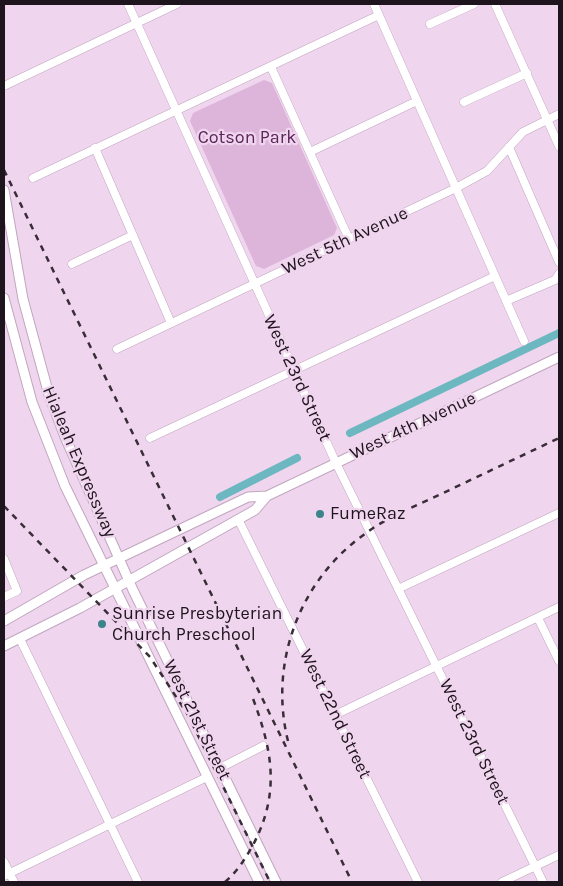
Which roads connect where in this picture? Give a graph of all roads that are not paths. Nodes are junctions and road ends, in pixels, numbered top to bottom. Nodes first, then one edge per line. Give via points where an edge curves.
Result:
1 (128, 4) edge
2 (177, 4) edge
3 (374, 4) edge
4 (474, 4) edge
5 (495, 4) edge
6 (379, 15) junction
7 (136, 23) junction
8 (430, 24) dead end
9 (271, 67) junction
10 (526, 73) junction
11 (4, 86) edge
12 (417, 101) junction
13 (464, 102) dead end
14 (176, 112) junction
15 (559, 114) edge
16 (547, 120) junction
17 (559, 146) edge
18 (509, 147) junction
19 (94, 148) junction
20 (310, 152) junction
21 (33, 178) dead end
22 (456, 188) junction
23 (4, 190) edge
24 (133, 235) junction
25 (349, 239) junction
26 (559, 262) edge
27 (72, 264) dead end
28 (559, 274) edge
29 (495, 276) junction
30 (254, 284) junction
31 (4, 298) edge
32 (506, 301) junction
33 (171, 323) junction
34 (524, 341) dead end
35 (117, 349) dead end
36 (559, 357) edge
37 (293, 371) junction
38 (150, 438) dead end
39 (336, 463) junction
40 (267, 496) junction
41 (559, 513) edge
42 (238, 519) junction
43 (119, 558) junction
44 (4, 559) edge
45 (104, 566) junction
46 (129, 580) junction
47 (115, 588) junction
48 (398, 589) junction
49 (4, 597) edge
50 (559, 607) edge
51 (538, 618) junction
52 (4, 621) edge
53 (20, 639) junction
54 (4, 646) edge
55 (559, 662) edge
56 (437, 667) junction
57 (335, 715) junction
58 (263, 746) dead end
59 (220, 768) junction
60 (207, 776) junction
61 (109, 824) junction
62 (559, 855) edge
63 (4, 862) edge
64 (535, 866) junction
65 (6, 874) edge
66 (14, 882) edge
67 (138, 882) edge
68 (259, 882) edge
69 (276, 882) edge
70 (418, 882) edge
71 (502, 882) edge
72 (543, 882) edge

1 - 7 street, West 23rd Street
2 - 7 street
3 - 6 street
4 - 8 street
5 - 10 street
6 - 9 street
6 - 12 street
7 - 11 street
7 - 14 street, West 23rd Street
9 - 14 street
9 - 20 street
10 - 13 street
10 - 16 street
12 - 20 street
12 - 22 street
14 - 19 street
14 - 30 street, West 23rd Street
15 - 16 street, West 5th Avenue
16 - 17 street
16 - 18 street, West 5th Avenue via 523,132
18 - 22 street, West 5th Avenue via 487,171
18 - 26 street
19 - 21 street
19 - 24 street
20 - 25 street
22 - 25 street, West 5th Avenue
22 - 29 street
23 - 43 main road, Hialeah Expressway via 23,299 49,395
24 - 27 street
24 - 33 street
25 - 30 street, West 5th Avenue
28 - 32 street via 555,280
29 - 32 street
29 - 37 street
30 - 33 street, West 5th Avenue
30 - 37 street, West 23rd Street
31 - 45 main road, Hialeah Expressway via 38,419 65,486
32 - 34 street
33 - 35 street, West 5th Avenue
36 - 39 main road, West 4th Avenue
37 - 38 street
37 - 39 street, West 23rd Street
39 - 40 main road, West 4th Avenue
39 - 48 street, West 23rd Street
40 - 42 main road, West 4th Avenue via 255,510
40 - 43 main road, West 4th Avenue via 248,497
41 - 48 street
42 - 46 main road, West 4th Avenue
42 - 57 street, West 22nd Street
43 - 45 main road, West 4th Avenue
43 - 46 main road, West 21st Street
44 - 49 street via 17,591
45 - 47 main road, West 21st Street
45 - 52 main road, West 4th Avenue
46 - 47 main road, West 4th Avenue
46 - 59 main road, West 21st Street
47 - 53 main road, West 4th Avenue
47 - 60 main road, West 21st Street
48 - 56 street, West 23rd Street
50 - 51 street
51 - 55 street
51 - 56 street
53 - 54 main road, West 4th Avenue
53 - 61 street
56 - 57 street
56 - 64 street, West 23rd Street
57 - 70 street, West 22nd Street
58 - 59 street
59 - 69 main road, West 21st Street
60 - 61 street
60 - 68 main road, West 21st Street
61 - 65 street
61 - 67 street
62 - 64 street
63 - 65 street
64 - 71 street
64 - 72 street, West 23rd Street
65 - 66 street

